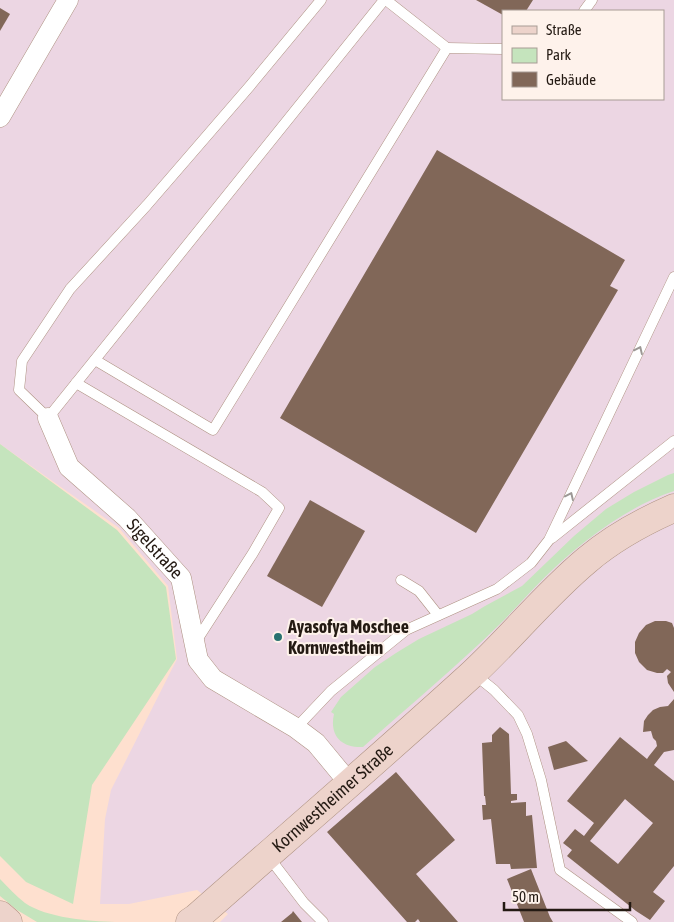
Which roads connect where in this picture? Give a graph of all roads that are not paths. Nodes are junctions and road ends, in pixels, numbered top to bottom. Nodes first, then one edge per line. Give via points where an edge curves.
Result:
1 (68, 0) edge
2 (321, 0) edge
3 (385, 0) edge
4 (447, 48) junction
5 (502, 49) edge
6 (0, 117) edge
7 (674, 277) edge
8 (95, 360) junction
9 (76, 383) junction
10 (48, 418) junction
11 (674, 441) edge
12 (674, 508) edge
13 (549, 540) junction
14 (401, 580) dead end
15 (438, 615) junction
16 (194, 644) junction
17 (473, 673) junction
18 (296, 728) junction
19 (350, 784) junction
20 (268, 856) junction
21 (0, 916) edge
22 (8, 922) edge
23 (190, 922) edge
24 (323, 922) edge
25 (632, 922) edge

1 - 6 street
2 - 10 lane via 172,176 70,289 22,360 20,390
3 - 4 lane
3 - 8 lane
4 - 5 lane
4 - 8 lane via 213,430
13 -> 7 lane
8 - 9 lane
9 - 10 lane
9 - 16 lane via 262,492 279,508
10 - 16 street, Sigelstraße via 69,467 127,518 181,578
11 - 13 lane
12 - 17 main road, Kornwestheimer Straße via 619,536 587,560
13 - 15 lane via 531,563 497,590
14 - 15 lane via 419,591
15 - 18 lane via 406,630 330,691
16 - 18 street, Sigelstraße via 198,660 213,679
17 - 19 main road, Kornwestheimer Straße
17 - 25 lane via 518,715 527,734 541,780 560,870
18 - 19 street, Sigelstraße via 316,743
19 - 20 main road, Kornwestheimer Straße
20 - 23 main road, Kornwestheimer Straße
20 - 24 lane
21 - 22 main road

